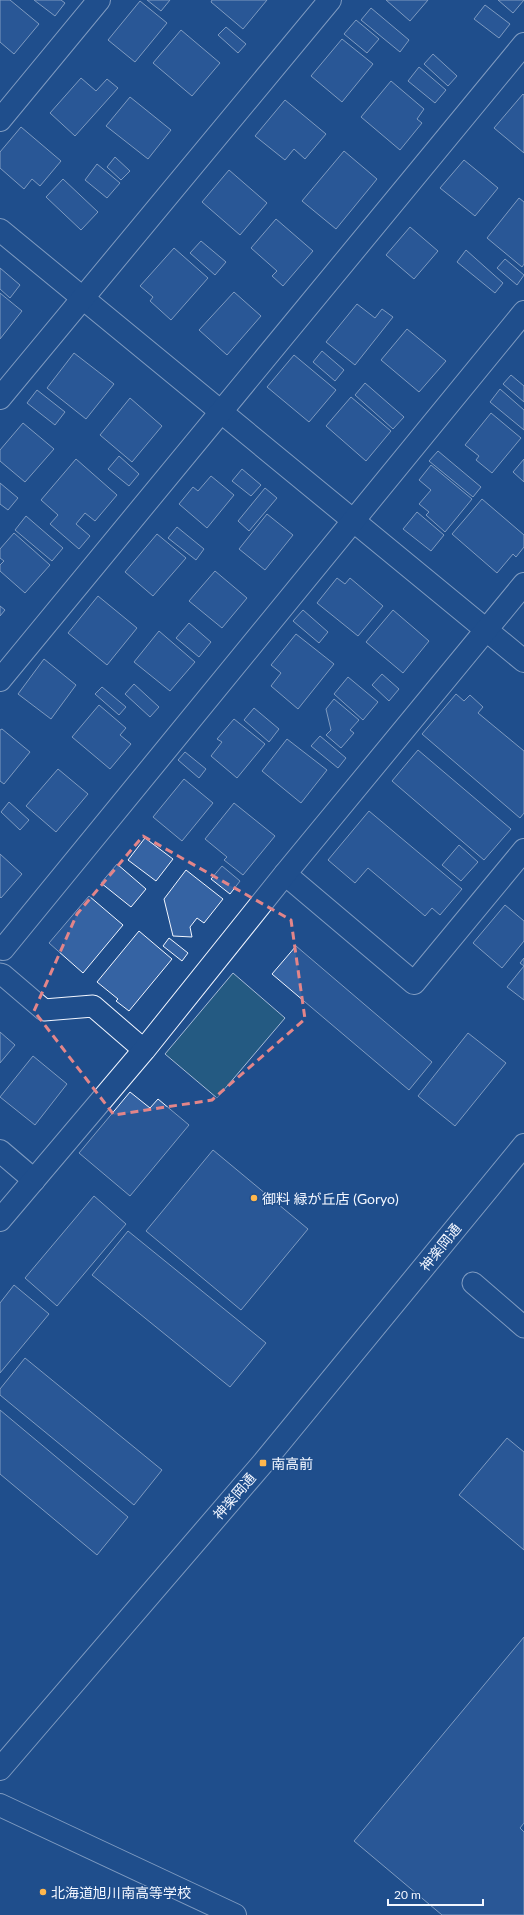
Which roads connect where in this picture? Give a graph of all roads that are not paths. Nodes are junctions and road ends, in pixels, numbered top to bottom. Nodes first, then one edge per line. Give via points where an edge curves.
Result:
1 (99, 0) edge
2 (330, 0) edge
3 (524, 44) edge
4 (0, 120) edge
5 (0, 230) edge
6 (82, 298) junction
7 (524, 312) edge
8 (0, 398) edge
9 (220, 411) junction
10 (353, 520) junction
11 (524, 584) edge
12 (487, 630) junction
13 (524, 661) edge
14 (0, 680) edge
15 (524, 850) edge
16 (285, 874) junction
17 (1, 950) edge
18 (0, 974) edge
19 (144, 1050) junction
20 (524, 1145) edge
21 (0, 1151) edge
22 (34, 1180) junction
23 (0, 1220) edge
24 (473, 1283) dead end
25 (524, 1327) edge
26 (0, 1769) edge
27 (0, 1805) edge
28 (235, 1915) edge

1 - 4 street
2 - 6 street
3 - 9 street
5 - 6 street
6 - 8 street
6 - 9 street
7 - 10 street
9 - 10 street
9 - 14 street
10 - 12 street
10 - 17 street
11 - 12 street
12 - 13 street
12 - 16 street
15 - 16 street via 414,983
16 - 19 street
18 - 19 street via 44,1010 92,1006
19 - 22 street
20 - 26 street, 神楽岡通 via 263,1463
21 - 22 street
22 - 23 street
24 - 25 street
27 - 28 street

